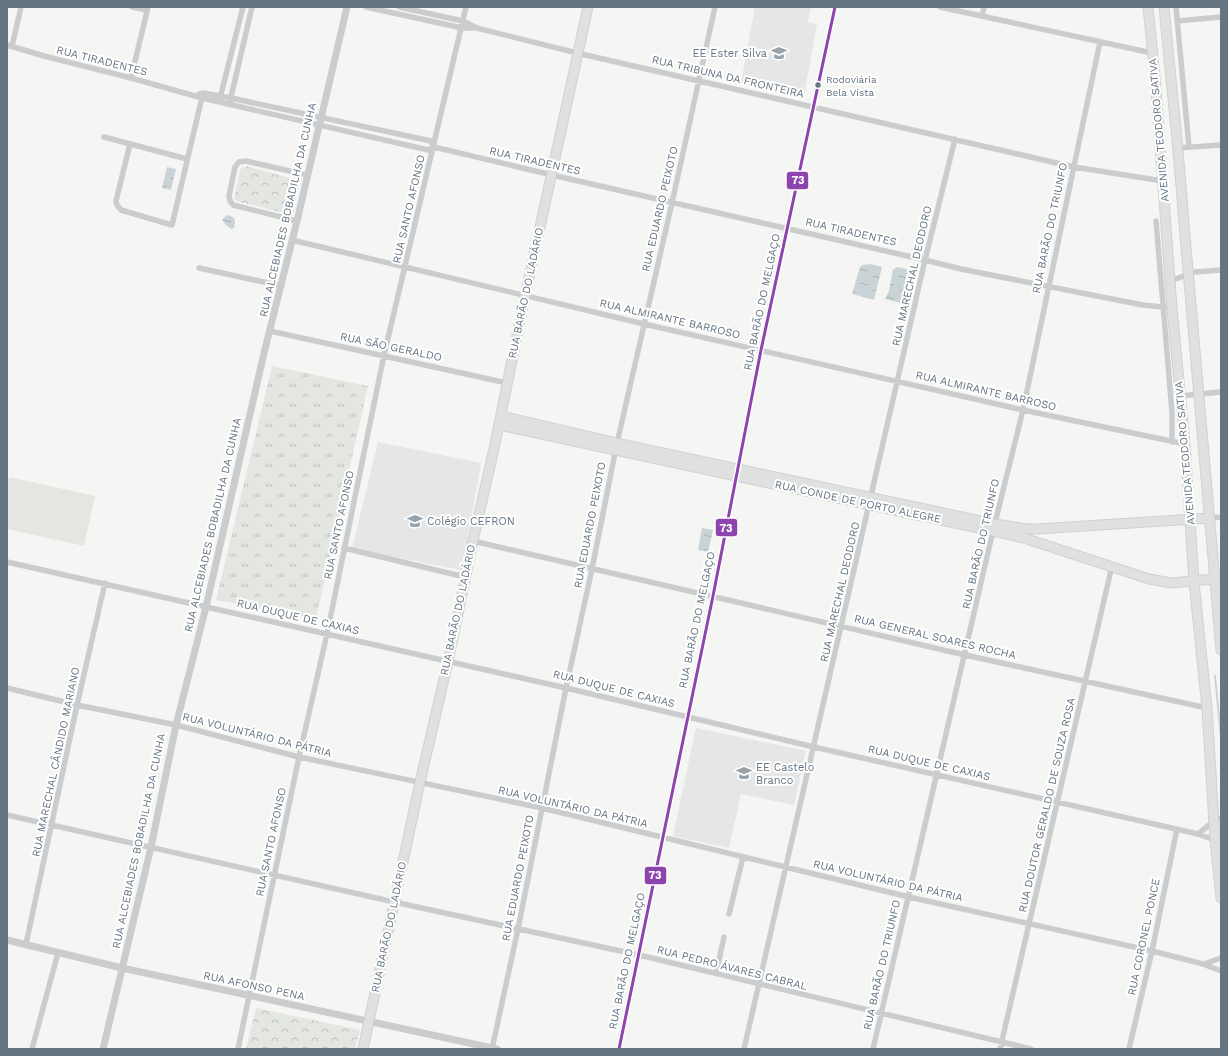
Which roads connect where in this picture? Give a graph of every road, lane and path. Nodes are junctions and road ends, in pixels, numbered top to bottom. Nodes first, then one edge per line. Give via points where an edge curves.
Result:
1 (21, 7) edge
2 (132, 7) edge
3 (243, 7) edge
4 (252, 7) edge
5 (347, 7) edge
6 (366, 7) edge
7 (400, 7) edge
8 (466, 7) edge
9 (588, 7) edge
10 (715, 7) edge
11 (835, 7) edge
12 (940, 7) edge
13 (984, 7) edge
14 (1148, 7) edge
15 (1164, 7) edge
16 (1176, 7) edge
17 (147, 9) edge
18 (982, 16) junction
19 (1221, 17) edge
20 (1177, 21) junction
21 (463, 22) junction
22 (462, 28) junction
23 (477, 28) junction
24 (1100, 42) junction
25 (9, 46) edge
26 (577, 53) junction
27 (1152, 53) junction
28 (131, 78) junction
29 (698, 81) junction
30 (202, 95) junction
31 (220, 98) junction
32 (230, 100) junction
33 (813, 107) junction
34 (321, 117) junction
35 (319, 125) junction
36 (104, 138) dead end
37 (955, 139) junction
38 (130, 144) junction
39 (1221, 145) edge
40 (1189, 147) junction
41 (434, 148) junction
42 (1177, 148) junction
43 (187, 159) junction
44 (1074, 167) junction
45 (307, 175) junction
46 (552, 176) junction
47 (1163, 181) junction
48 (672, 203) junction
49 (297, 221) junction
50 (1156, 221) dead end
51 (788, 228) junction
52 (292, 240) junction
53 (926, 260) junction
54 (199, 268) dead end
55 (406, 268) junction
56 (1221, 270) edge
57 (1188, 274) junction
58 (1170, 281) junction
59 (282, 286) junction
60 (1048, 286) junction
61 (525, 296) junction
62 (1168, 308) junction
63 (644, 324) junction
64 (270, 331) junction
65 (761, 350) junction
66 (384, 355) junction
67 (897, 382) junction
68 (507, 383) junction
69 (1221, 392) edge
70 (1197, 394) junction
71 (1180, 396) junction
72 (1023, 410) junction
73 (500, 420) junction
74 (1172, 442) junction
75 (1185, 444) junction
76 (616, 447) junction
77 (737, 472) junction
78 (871, 501) junction
79 (1221, 517) edge
80 (1210, 518) junction
81 (1190, 520) junction
82 (994, 527) junction
83 (473, 540) junction
84 (344, 548) junction
85 (7, 562) edge
86 (1112, 566) junction
87 (592, 569) junction
88 (465, 577) junction
89 (1218, 579) edge
90 (1194, 582) junction
91 (105, 583) junction
92 (713, 596) junction
93 (206, 607) junction
94 (842, 626) junction
95 (327, 634) junction
96 (1221, 650) edge
97 (966, 654) junction
98 (448, 662) junction
99 (1086, 680) junction
100 (7, 688) edge
101 (566, 688) junction
102 (77, 705) junction
103 (1207, 708) junction
104 (687, 717) junction
105 (176, 725) junction
106 (814, 747) junction
107 (299, 757) junction
108 (937, 775) junction
109 (420, 782) junction
110 (1058, 803) junction
111 (542, 808) junction
112 (7, 815) edge
113 (1218, 820) edge
114 (52, 825) junction
115 (1177, 830) junction
116 (1198, 834) junction
117 (662, 838) junction
118 (1215, 840) junction
119 (151, 847) junction
120 (743, 858) junction
121 (786, 867) junction
122 (274, 876) junction
123 (908, 897) junction
124 (1221, 898) edge
125 (394, 902) junction
126 (729, 914) dead end
127 (1029, 923) junction
128 (518, 929) junction
129 (724, 937) dead end
130 (7, 940) edge
131 (26, 944) junction
132 (1152, 951) junction
133 (58, 953) junction
134 (639, 955) junction
135 (1221, 958) edge
136 (1203, 964) junction
137 (122, 968) junction
138 (1221, 971) edge
139 (716, 973) junction
140 (759, 984) junction
141 (249, 996) junction
142 (881, 1014) junction
143 (368, 1022) junction
144 (1001, 1042) junction
145 (32, 1049) edge
146 (103, 1049) edge
147 (238, 1049) edge
148 (363, 1049) edge
149 (494, 1049) edge
150 (619, 1049) edge
151 (744, 1049) edge
152 (873, 1049) edge
153 (1000, 1049) edge
154 (1031, 1049) edge
155 (1129, 1049) edge

1 - 25 street
2 - 17 street
3 - 31 street
4 - 32 street
5 - 34 street, RUA ALCEBIADES BOBADILHA DA CUNHA
6 - 22 street, RUA TRIBUNA DA FRONTEIRA
7 - 21 street, RUA TRIBUNA DA FRONTEIRA
8 - 21 street, RUA SANTO AFONSO
9 - 26 main road, RUA BARÃO DO LADÁRIO
10 - 29 street, RUA EDUARDO PEIXOTO
11 - 33 street, RUA BARÃO DO MELGAÇO
12 - 18 street
13 - 18 street
14 - 27 main road, AVENIDA TEODORO SATIVA
15 - 42 main road, AVENIDA TEODORO SATIVA
16 - 20 street
17 - 28 street
18 - 24 street
19 - 20 street
20 - 40 street
21 - 22 street, RUA SANTO AFONSO
21 - 23 street, RUA TRIBUNA DA FRONTEIRA
22 - 23 street, RUA TRIBUNA DA FRONTEIRA
22 - 41 street, RUA SANTO AFONSO
23 - 26 street, RUA TRIBUNA DA FRONTEIRA
24 - 27 street
24 - 44 street, RUA BARÃO DO TRIUNFO
25 - 28 street, RUA TIRADENTES
26 - 29 street, RUA TRIBUNA DA FRONTEIRA
26 - 46 main road, RUA BARÃO DO LADÁRIO
27 - 47 main road, AVENIDA TEODORO SATIVA
28 - 30 street, RUA TIRADENTES via 193,95
29 - 33 street, RUA TRIBUNA DA FRONTEIRA
29 - 48 street, RUA EDUARDO PEIXOTO
30 - 31 street, RUA TIRADENTES
30 - 43 street
31 - 32 street, RUA TIRADENTES
32 - 34 street, RUA TIRADENTES
32 - 35 street, RUA TIRADENTES
33 - 37 street, RUA TRIBUNA DA FRONTEIRA
33 - 51 street, RUA BARÃO DO MELGAÇO
34 - 35 street, RUA ALCEBIADES BOBADILHA DA CUNHA
34 - 41 street, RUA TIRADENTES via 431,141
35 - 41 street, RUA TIRADENTES via 428,150
35 - 45 street, RUA ALCEBIADES BOBADILHA DA CUNHA
36 - 38 street
37 - 44 street, RUA TRIBUNA DA FRONTEIRA
37 - 53 street, RUA MARECHAL DEODORO
38 - 43 street
38 - 43 street via 117,205 121,210 172,225
39 - 40 street
40 - 42 street
41 - 46 street, RUA TIRADENTES
41 - 55 street, RUA SANTO AFONSO
42 - 57 main road, AVENIDA TEODORO SATIVA
44 - 47 street, RUA TRIBUNA DA FRONTEIRA
44 - 60 street, RUA BARÃO DO TRIUNFO
45 - 49 street, RUA ALCEBIADES BOBADILHA DA CUNHA
45 - 49 street via 246,161 239,162 229,196 233,205
46 - 48 street, RUA TIRADENTES
46 - 61 main road, RUA BARÃO DO LADÁRIO
47 - 58 main road, AVENIDA TEODORO SATIVA
48 - 51 street, RUA TIRADENTES
48 - 63 street, RUA EDUARDO PEIXOTO
49 - 52 street, RUA ALCEBIADES BOBADILHA DA CUNHA
50 - 62 street
51 - 53 street, RUA TIRADENTES
51 - 65 street, RUA BARÃO DO MELGAÇO
52 - 55 street, RUA ALMIRANTE BARROSO
52 - 59 street, RUA ALCEBIADES BOBADILHA DA CUNHA
53 - 60 street, RUA TIRADENTES
53 - 67 street, RUA MARECHAL DEODORO
54 - 59 street
55 - 61 street, RUA ALMIRANTE BARROSO
55 - 66 street, RUA SANTO AFONSO
56 - 57 street
57 - 58 street
57 - 70 main road, AVENIDA TEODORO SATIVA
58 - 62 main road, AVENIDA TEODORO SATIVA
59 - 64 street, RUA ALCEBIADES BOBADILHA DA CUNHA
60 - 62 street, RUA TIRADENTES
60 - 72 street, RUA BARÃO DO TRIUNFO
61 - 63 street, RUA ALMIRANTE BARROSO
61 - 68 main road, RUA BARÃO DO LADÁRIO
62 - 71 main road, AVENIDA TEODORO SATIVA
62 - 74 street
63 - 65 street, RUA ALMIRANTE BARROSO
63 - 76 street, RUA EDUARDO PEIXOTO
64 - 66 street, RUA SÃO GERALDO
64 - 93 street, RUA ALCEBIADES BOBADILHA DA CUNHA
65 - 67 street, RUA ALMIRANTE BARROSO
65 - 77 street, RUA BARÃO DO MELGAÇO
66 - 68 street, RUA SÃO GERALDO
66 - 84 street, RUA SANTO AFONSO
67 - 72 street, RUA ALMIRANTE BARROSO
67 - 78 street, RUA MARECHAL DEODORO
68 - 73 main road, RUA BARÃO DO LADÁRIO
69 - 70 street
70 - 71 street
70 - 80 main road, AVENIDA TEODORO SATIVA
71 - 75 main road, AVENIDA TEODORO SATIVA
72 - 74 street, RUA ALMIRANTE BARROSO
72 - 82 street, RUA BARÃO DO TRIUNFO
73 - 76 main road, RUA CONDE DE PORTO ALEGRE
73 - 83 main road, RUA BARÃO DO LADÁRIO
74 - 75 street, RUA ALMIRANTE BARROSO
75 - 81 main road, AVENIDA TEODORO SATIVA
76 - 77 main road, RUA CONDE DE PORTO ALEGRE
76 - 87 street, RUA EDUARDO PEIXOTO
77 - 78 main road, RUA CONDE DE PORTO ALEGRE
77 - 92 street, RUA BARÃO DO MELGAÇO
78 - 82 main road, RUA CONDE DE PORTO ALEGRE
78 - 94 street, RUA MARECHAL DEODORO
79 - 80 street
80 - 81 main road, RUA CONDE DE PORTO ALEGRE
80 - 89 main road, AVENIDA TEODORO SATIVA
81 - 82 main road, RUA CONDE DE PORTO ALEGRE via 1037,529
81 - 90 main road, AVENIDA TEODORO SATIVA
82 - 86 main road, RUA CONDE DE PORTO ALEGRE
82 - 97 street, RUA BARÃO DO TRIUNFO
83 - 87 street, RUA GENERAL SOARES ROCHA
83 - 88 main road, RUA BARÃO DO LADÁRIO
84 - 88 street
84 - 95 street, RUA SANTO AFONSO
85 - 91 street, RUA DUQUE DE CAXIAS
86 - 90 main road, RUA CONDE DE PORTO ALEGRE via 1155,580 1171,583
86 - 99 street, RUA DOUTOR GERALDO DE SOUZA ROSA
87 - 92 street, RUA GENERAL SOARES ROCHA
87 - 101 street, RUA EDUARDO PEIXOTO
88 - 98 main road, RUA BARÃO DO LADÁRIO
89 - 90 main road, RUA CONDE DE PORTO ALEGRE
89 - 96 main road, AVENIDA TEODORO SATIVA
90 - 103 main road, AVENIDA TEODORO SATIVA
91 - 93 street, RUA DUQUE DE CAXIAS
91 - 102 street, RUA MARECHAL CÂNDIDO MARIANO
92 - 94 street, RUA GENERAL SOARES ROCHA
92 - 104 street, RUA BARÃO DO MELGAÇO
93 - 95 street, RUA DUQUE DE CAXIAS
93 - 105 street, RUA ALCEBIADES BOBADILHA DA CUNHA
94 - 97 street, RUA GENERAL SOARES ROCHA
94 - 106 street, RUA MARECHAL DEODORO
95 - 98 street, RUA DUQUE DE CAXIAS
95 - 107 street, RUA SANTO AFONSO
97 - 99 street, RUA GENERAL SOARES ROCHA
97 - 108 street, RUA BARÃO DO TRIUNFO
98 - 101 street, RUA DUQUE DE CAXIAS
98 - 109 main road, RUA BARÃO DO LADÁRIO
99 - 103 street, RUA GENERAL SOARES ROCHA
99 - 110 street, RUA DOUTOR GERALDO DE SOUZA ROSA
100 - 102 street, RUA VOLUNTÁRIO DA PÁTRIA
101 - 104 street, RUA DUQUE DE CAXIAS
101 - 111 street, RUA EDUARDO PEIXOTO
102 - 105 street, RUA VOLUNTÁRIO DA PÁTRIA
102 - 114 street, RUA MARECHAL CÂNDIDO MARIANO
103 - 113 main road, AVENIDA TEODORO SATIVA
104 - 106 street, RUA DUQUE DE CAXIAS
104 - 117 street, RUA BARÃO DO MELGAÇO
105 - 107 street, RUA VOLUNTÁRIO DA PÁTRIA
105 - 119 street, RUA ALCEBIADES BOBADILHA DA CUNHA
106 - 108 street, RUA DUQUE DE CAXIAS
106 - 121 street, RUA MARECHAL DEODORO
107 - 109 street, RUA VOLUNTÁRIO DA PÁTRIA
107 - 122 street, RUA SANTO AFONSO
108 - 110 street, RUA DUQUE DE CAXIAS
108 - 123 street, RUA BARÃO DO TRIUNFO
109 - 111 street, RUA VOLUNTÁRIO DA PÁTRIA
109 - 125 main road, RUA BARÃO DO LADÁRIO
110 - 115 street, RUA DUQUE DE CAXIAS
110 - 127 street, RUA DOUTOR GERALDO DE SOUZA ROSA
111 - 117 street, RUA VOLUNTÁRIO DA PÁTRIA
111 - 128 street, RUA EDUARDO PEIXOTO
112 - 114 street, RUA PEDRO ÁVARES CABRAL
113 - 116 street
113 - 118 main road, AVENIDA TEODORO SATIVA
114 - 119 street, RUA PEDRO ÁVARES CABRAL
114 - 131 street, RUA MARECHAL CÂNDIDO MARIANO
115 - 116 street, RUA DUQUE DE CAXIAS
115 - 132 street, RUA CORONEL PONCE
116 - 118 street, RUA DUQUE DE CAXIAS
117 - 120 street, RUA VOLUNTÁRIO DA PÁTRIA
117 - 134 street, RUA BARÃO DO MELGAÇO
118 - 124 main road, AVENIDA TEODORO SATIVA
119 - 122 street, RUA PEDRO ÁVARES CABRAL
119 - 137 street, RUA ALCEBIADES BOBADILHA DA CUNHA
120 - 121 street, RUA VOLUNTÁRIO DA PÁTRIA
120 - 126 street
121 - 123 street, RUA VOLUNTÁRIO DA PÁTRIA
121 - 140 street, RUA MARECHAL DEODORO
122 - 125 street, RUA PEDRO ÁVARES CABRAL
122 - 141 street, RUA SANTO AFONSO
123 - 127 street, RUA VOLUNTÁRIO DA PÁTRIA
123 - 142 street, RUA BARÃO DO TRIUNFO
125 - 128 street, RUA PEDRO ÁVARES CABRAL
125 - 143 main road, RUA BARÃO DO LADÁRIO
127 - 132 street, RUA VOLUNTÁRIO DA PÁTRIA
127 - 144 street, RUA DOUTOR GERALDO DE SOUZA ROSA
128 - 134 street, RUA PEDRO ÁVARES CABRAL
128 - 149 street, RUA EDUARDO PEIXOTO
129 - 139 street
130 - 131 street, RUA AFONSO PENA
131 - 133 street, RUA AFONSO PENA
132 - 136 street, RUA VOLUNTÁRIO DA PÁTRIA
132 - 155 street, RUA CORONEL PONCE
133 - 137 street, RUA AFONSO PENA
133 - 145 street
134 - 139 street, RUA PEDRO ÁVARES CABRAL
134 - 150 street, RUA BARÃO DO MELGAÇO
135 - 136 street
136 - 138 street, RUA VOLUNTÁRIO DA PÁTRIA
137 - 141 street, RUA AFONSO PENA
137 - 146 street, RUA ALCEBIADES BOBADILHA DA CUNHA
139 - 140 street, RUA PEDRO ÁVARES CABRAL
140 - 142 street, RUA PEDRO ÁVARES CABRAL
140 - 151 street, RUA MARECHAL DEODORO
141 - 143 street, RUA AFONSO PENA
141 - 147 street, RUA SANTO AFONSO
142 - 144 street, RUA PEDRO ÁVARES CABRAL
142 - 152 street, RUA BARÃO DO TRIUNFO
143 - 148 main road, RUA BARÃO DO LADÁRIO
143 - 149 street, RUA AFONSO PENA
144 - 153 street, RUA DOUTOR GERALDO DE SOUZA ROSA
144 - 154 street, RUA PEDRO ÁVARES CABRAL

